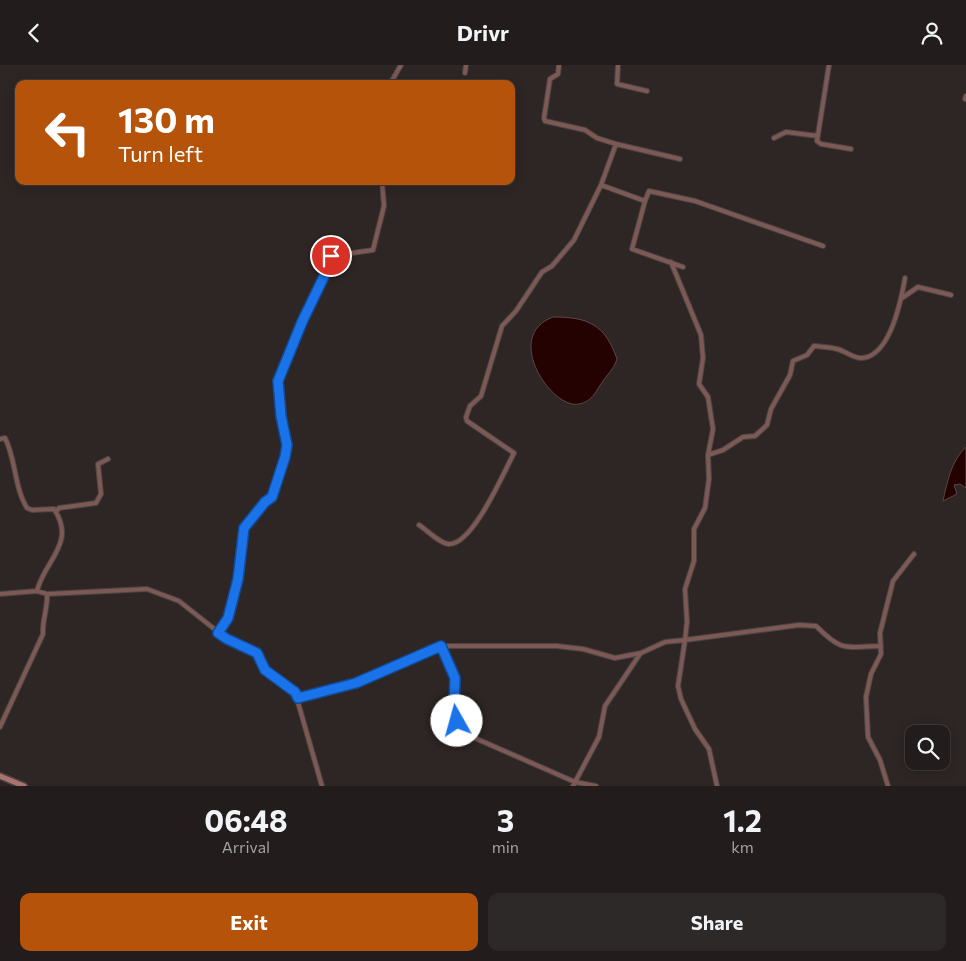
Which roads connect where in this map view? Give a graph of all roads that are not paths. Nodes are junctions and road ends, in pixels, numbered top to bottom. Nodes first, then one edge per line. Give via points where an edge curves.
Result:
1 (401, 65) edge
2 (466, 65) edge
3 (559, 65) edge
4 (618, 65) edge
5 (829, 65) edge
6 (465, 73) dead end
7 (392, 80) edge
8 (647, 91) dead end
9 (818, 136) junction
10 (774, 138) dead end
11 (616, 144) junction
12 (851, 149) dead end
13 (680, 159) dead end
14 (382, 185) edge
15 (601, 185) junction
16 (645, 201) junction
17 (824, 245) dead end
18 (671, 262) junction
19 (683, 267) dead end
20 (905, 278) dead end
21 (952, 295) dead end
22 (900, 299) junction
23 (0, 439) edge
24 (708, 455) junction
25 (108, 459) dead end
26 (56, 512) junction
27 (419, 525) dead end
28 (914, 554) dead end
29 (37, 591) junction
30 (0, 594) edge
31 (48, 594) junction
32 (218, 633) junction
33 (685, 640) junction
34 (441, 646) junction
35 (881, 647) junction
36 (641, 653) junction
37 (298, 698) junction
38 (0, 727) edge
39 (0, 776) edge
40 (574, 784) edge
41 (24, 786) edge
42 (322, 786) edge
43 (596, 786) edge
44 (717, 786) edge
45 (888, 786) edge

1 - 7 street
2 - 6 street
3 - 11 street via 558,75 550,79 544,120 586,131
4 - 8 street via 617,85
5 - 9 street
9 - 10 street via 786,132
9 - 12 street via 817,141 821,144
11 - 13 street
11 - 15 street
14 - 32 street via 384,206 373,250 331,256 278,381 287,445 285,457 272,497 244,528 238,579 228,618
15 - 16 street
15 - 27 street via 574,240 542,273 502,326 481,396 470,406 466,417 467,421 514,453 479,521 457,544 447,544
16 - 17 street via 649,191 695,201
16 - 18 street via 632,249
18 - 19 street
18 - 24 street via 701,335 703,358 699,383 708,397 713,429
20 - 22 street
21 - 22 street via 918,287
22 - 24 street via 886,343 872,355 861,359 838,349 814,345 807,355 794,361 771,409 767,425 755,436 744,437
23 - 26 street via 5,438 10,448 27,508 54,509
24 - 33 street via 705,508 694,529 694,561 684,605
25 - 26 street via 98,464 101,494 96,503 59,508
26 - 29 street via 61,545
28 - 35 street via 893,581 880,633
29 - 30 street
29 - 31 street
31 - 32 street via 147,589 179,601
31 - 38 street via 43,634
32 - 37 street via 257,653 265,670 295,692
33 - 35 street via 799,625 816,626 830,640 850,649
33 - 36 street via 665,642
33 - 44 street via 678,686 695,729 709,749
34 - 36 street via 557,646 615,658
34 - 37 street via 356,683
34 - 40 street via 455,678 454,707 461,732
35 - 45 street via 867,687 866,721 868,737
36 - 40 street via 606,706 600,737
37 - 42 street
39 - 41 main road
40 - 43 street

